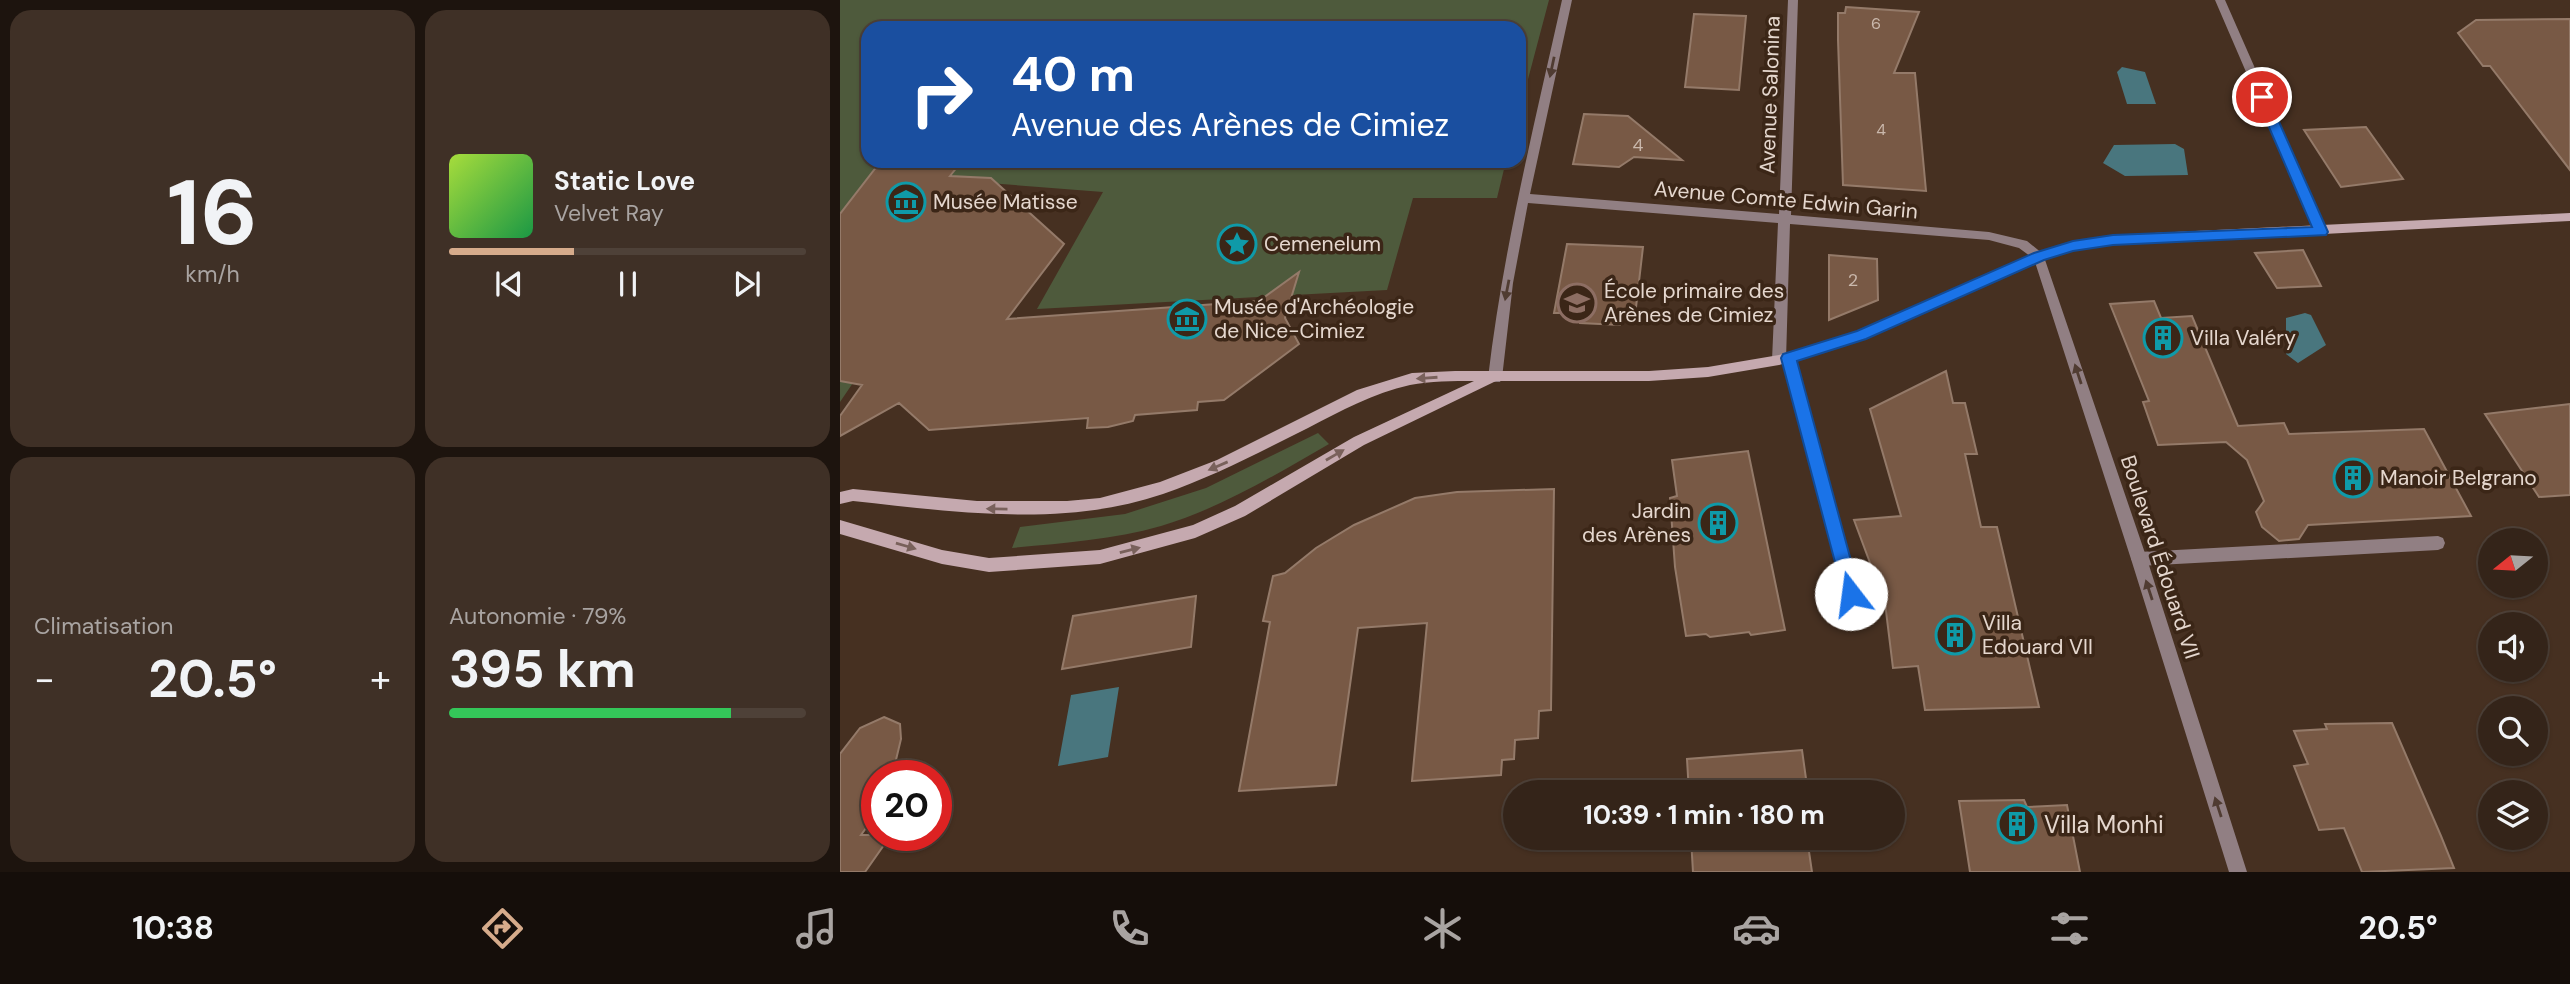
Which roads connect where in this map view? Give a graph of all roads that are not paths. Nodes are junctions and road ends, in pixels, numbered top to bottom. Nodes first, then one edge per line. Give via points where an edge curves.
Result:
1 (1567, 0) edge
2 (1793, 0) edge
3 (2220, 0) edge
4 (1524, 198) junction
5 (2570, 218) edge
6 (1785, 220) junction
7 (2321, 232) junction
8 (2039, 257) junction
9 (1784, 359) junction
10 (1495, 378) junction
11 (840, 498) edge
12 (840, 527) edge
13 (2438, 543) dead end
14 (2139, 559) junction
15 (1851, 594) dead end
16 (2238, 872) edge

1 -> 4 street
2 - 6 street, Avenue Salonina
3 - 7 street
4 - 6 street, Avenue Comte Edwin Garin
4 -> 10 street via 1499,330
5 - 7 street
6 - 8 street, Avenue Comte Edwin Garin via 1989,236 2023,244
6 - 9 street, Avenue Salonina
7 - 8 street via 2113,240
8 - 9 street via 1861,335
14 -> 8 street, Boulevard Édouard VII
9 - 10 street via 1649,376
9 - 15 street, Avenue Salonina
10 -> 11 street via 1412,379 1363,394 1222,464 1161,488 1100,504 977,508 853,495
12 -> 10 street via 942,557 989,565 1100,557 1195,531 1240,511 1359,441
13 - 14 street
16 -> 14 street, Boulevard Édouard VII

